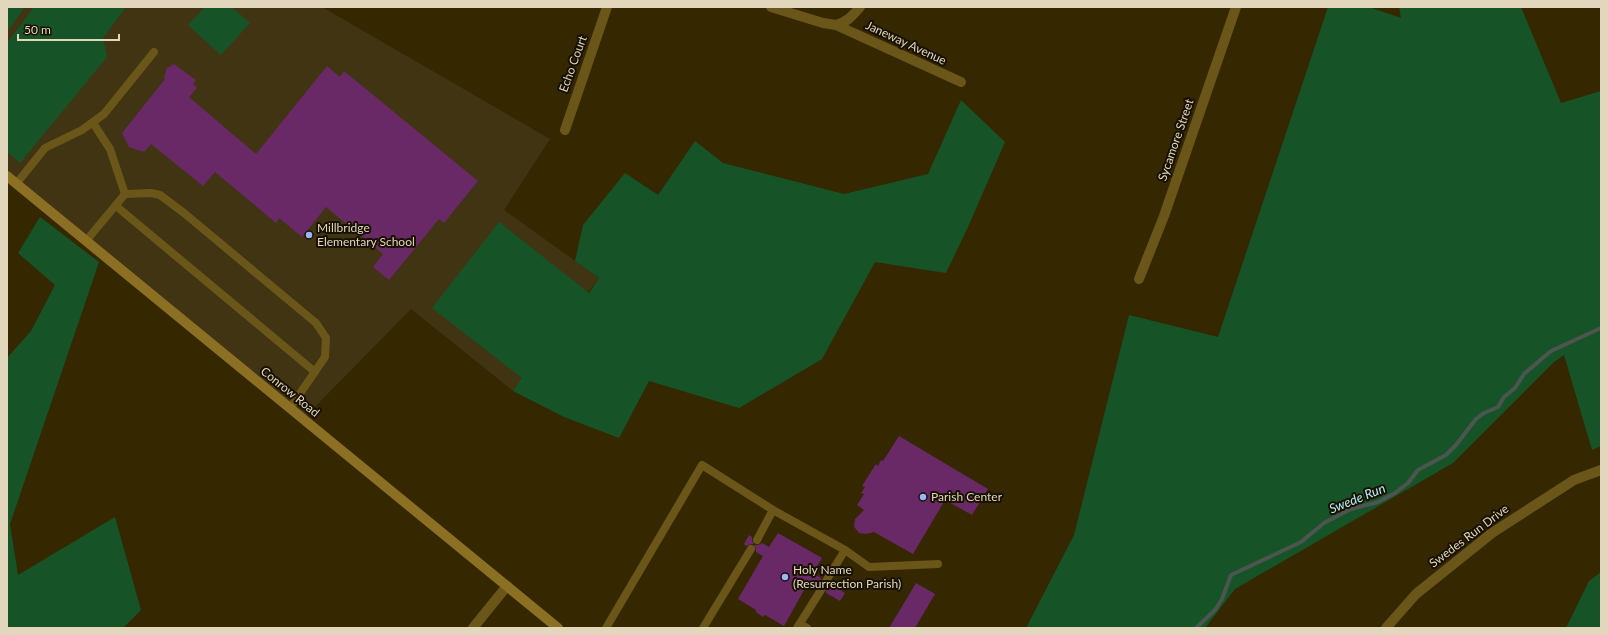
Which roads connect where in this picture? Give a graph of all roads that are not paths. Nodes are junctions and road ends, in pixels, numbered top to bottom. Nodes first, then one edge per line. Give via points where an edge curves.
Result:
1 (607, 7) edge
2 (771, 7) edge
3 (860, 7) edge
4 (1236, 7) edge
5 (836, 25) junction
6 (154, 52) dead end
7 (961, 82) dead end
8 (93, 122) junction
9 (565, 130) dead end
10 (7, 176) edge
11 (16, 184) junction
12 (125, 194) junction
13 (116, 206) junction
14 (86, 241) junction
15 (1139, 279) dead end
16 (315, 372) junction
17 (290, 408) junction
18 (1601, 470) edge
19 (774, 510) junction
20 (757, 540) dead end
21 (751, 549) dead end
22 (845, 550) junction
23 (938, 564) dead end
24 (826, 581) dead end
25 (507, 586) junction
26 (821, 590) dead end
27 (801, 627) edge
28 (473, 628) edge
29 (558, 628) edge
30 (606, 628) edge
31 (703, 628) edge
32 (1386, 628) edge

1 - 9 street, Echo Court
2 - 5 street, Janeway Avenue
3 - 5 street via 850,19
4 - 15 street, Sycamore Street via 1164,216
5 - 7 street, Janeway Avenue
6 - 8 lane via 104,114
8 - 11 lane via 45,148
8 - 12 lane via 110,149
10 - 11 street, Conrow Road
11 - 14 street, Conrow Road
12 - 13 lane
12 - 16 lane via 160,195 316,323 326,338 325,357
13 - 14 lane
13 - 16 lane
14 - 17 street, Conrow Road
16 - 17 lane
17 - 25 street, Conrow Road
18 - 32 street, Swedes Run Drive via 1574,480 1492,533 1416,594
19 - 20 lane
19 - 22 lane
19 - 30 lane via 702,465
21 - 31 lane
22 - 23 lane via 869,567
22 - 24 lane
25 - 28 street
25 - 29 street, Conrow Road
26 - 27 lane

